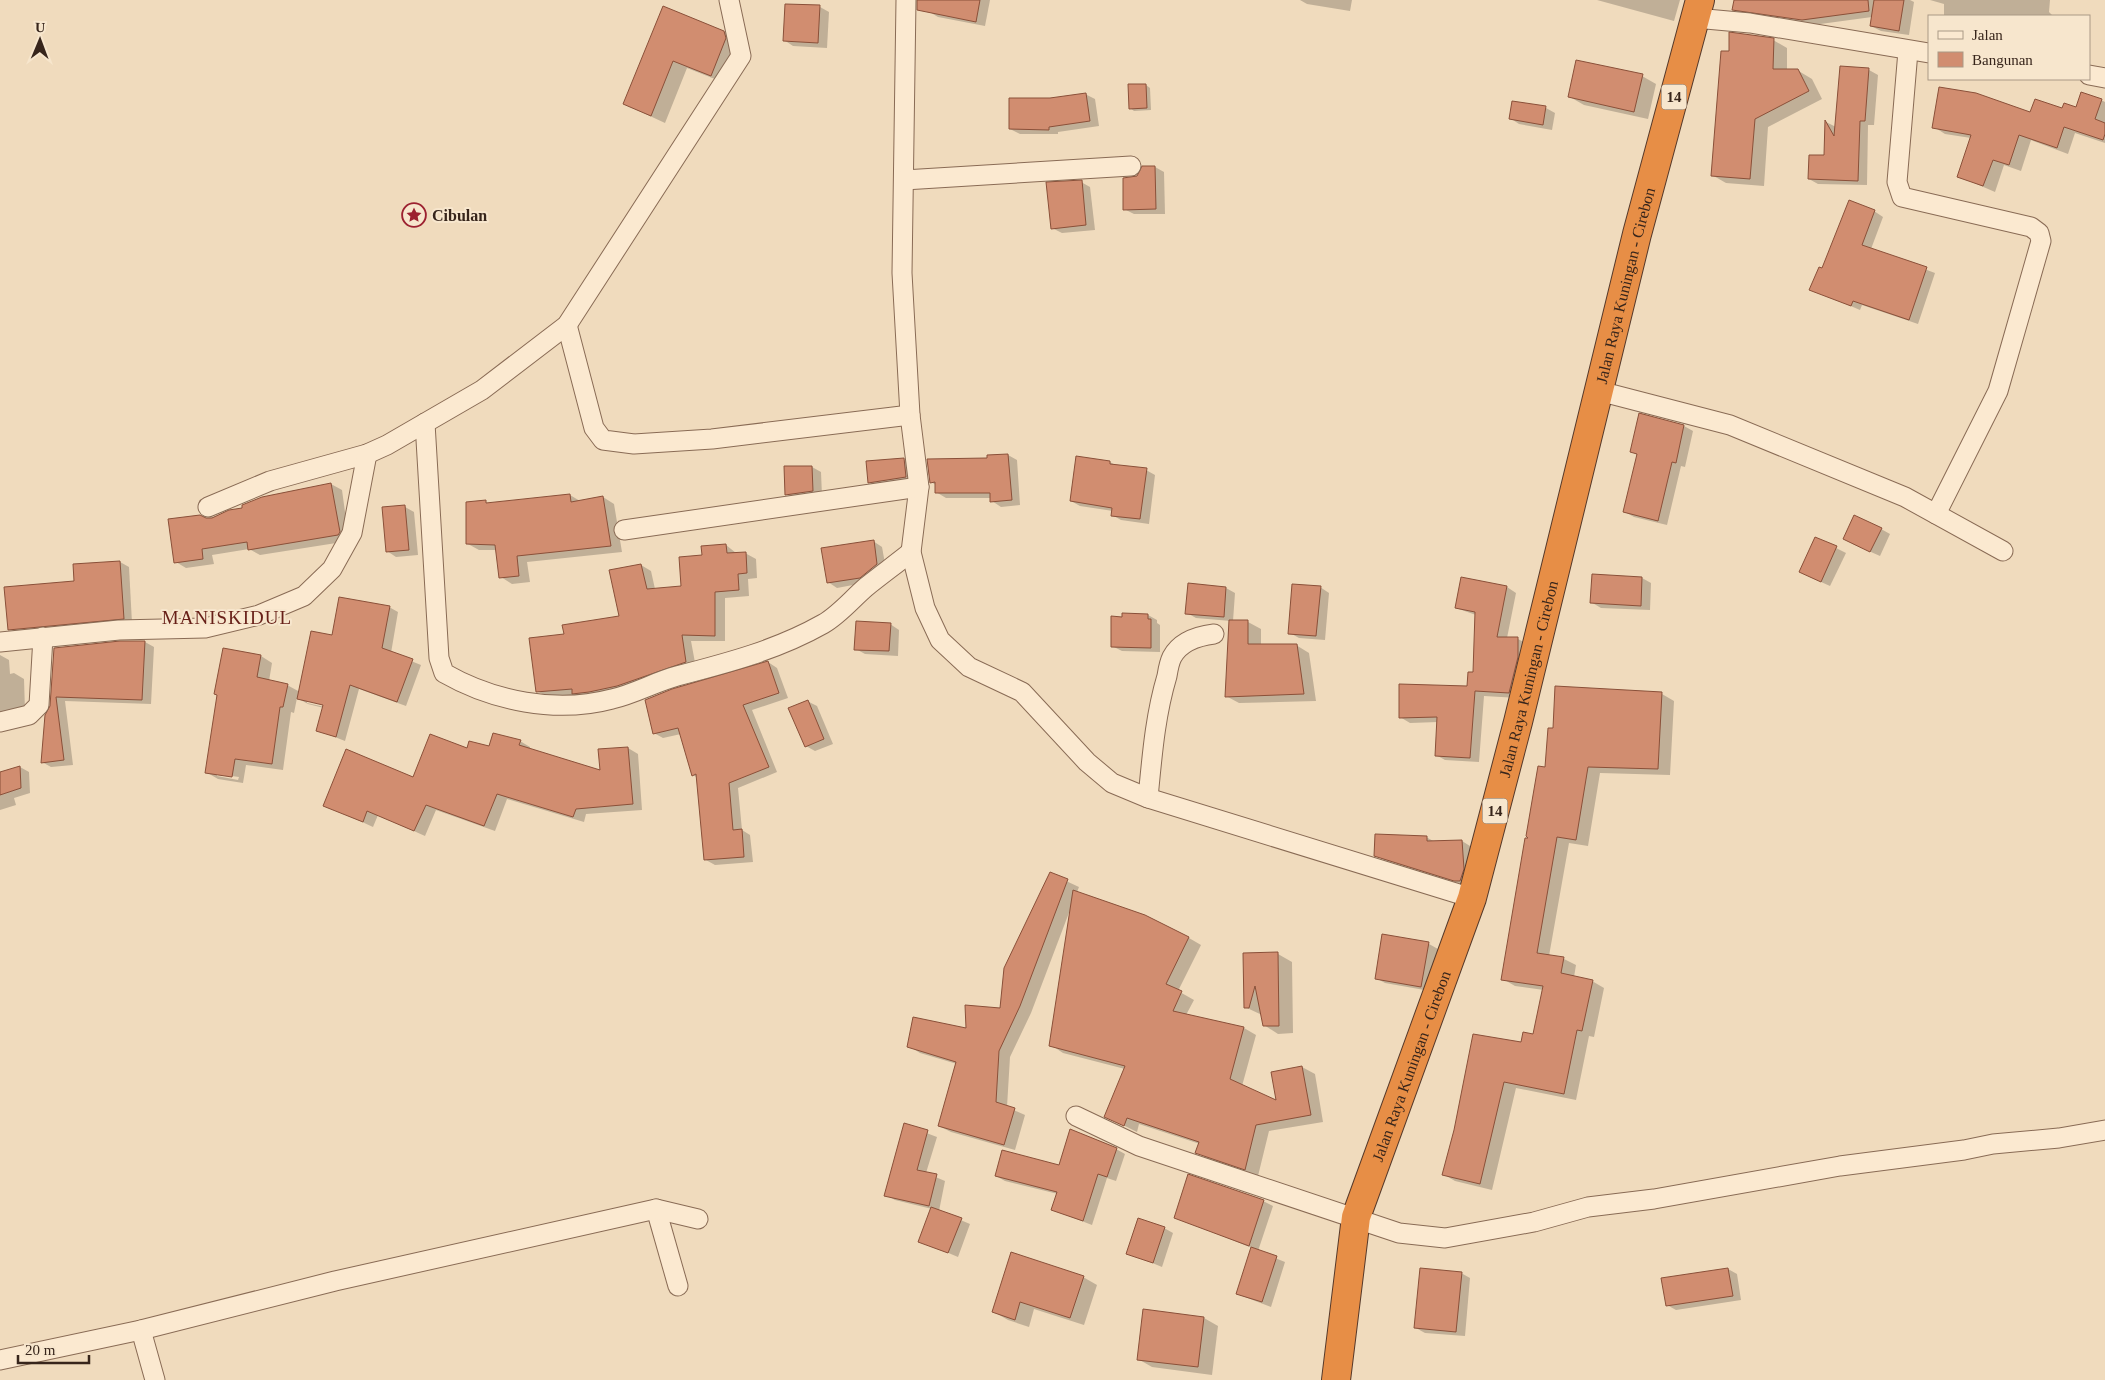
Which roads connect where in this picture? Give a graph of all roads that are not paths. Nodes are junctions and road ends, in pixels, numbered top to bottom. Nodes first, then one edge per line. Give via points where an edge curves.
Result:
1 (729, 0) edge
2 (906, 0) edge
3 (1698, 9) edge
4 (1908, 50) junction
5 (1928, 53) edge
6 (2090, 75) edge
7 (2105, 78) edge
8 (1131, 166) dead end
9 (904, 180) junction
10 (567, 325) junction
11 (1599, 391) junction
12 (910, 415) junction
13 (425, 423) junction
14 (367, 454) junction
15 (919, 487) junction
16 (208, 507) dead end
17 (1936, 514) junction
18 (624, 530) dead end
19 (2003, 551) dead end
20 (911, 552) junction
21 (1214, 634) dead end
22 (43, 637) junction
23 (0, 642) edge
24 (0, 722) edge
25 (1148, 798) junction
26 (1472, 898) junction
27 (1076, 1116) dead end
28 (2105, 1130) edge
29 (656, 1209) junction
30 (1356, 1217) junction
31 (698, 1220) dead end
32 (678, 1286) dead end
33 (141, 1330) junction
34 (0, 1360) edge
35 (155, 1380) edge
36 (1336, 1380) edge

1 - 10 street via 741,56
2 - 9 street
3 - 4 street via 1750,23
3 - 11 highway, Jalan Raya Kuningan - Cirebon / 14 via 1637,234
4 - 5 street
4 - 17 street via 1897,182 1902,197 2031,227 2039,233 2041,241 1998,391
6 - 7 street
8 - 9 street
9 - 12 street via 902,273
10 - 12 street via 594,428 603,440 634,444 712,439
10 - 13 street via 482,390
11 - 17 street via 1730,425 1905,497
11 - 26 highway, Jalan Raya Kuningan - Cirebon / 14
12 - 15 street
13 - 14 street
13 - 20 street via 439,658 444,673 469,687 520,701 563,705 612,700 670,678 743,659 825,623
14 - 16 street via 270,481
14 - 22 street via 352,533 332,569 304,596 259,615 205,628 119,630
15 - 18 street
15 - 20 street
17 - 19 street
20 - 25 street via 924,608 940,640 968,667 1022,692 1087,762 1112,783
21 - 25 street via 1200,635 1187,642 1172,657 1156,721
22 - 23 street
22 - 24 street via 39,705 30,715
25 - 26 street
26 - 30 highway, Jalan Raya Kuningan - Cirebon / 14
27 - 30 street via 1139,1146
28 - 30 street via 1840,1166 1654,1199 1588,1207 1534,1222 1445,1238 1399,1233
29 - 31 street
29 - 32 street
29 - 33 street via 335,1281
30 - 36 highway, Jalan Raya Kuningan - Cirebon / 14
33 - 34 street
33 - 35 street

